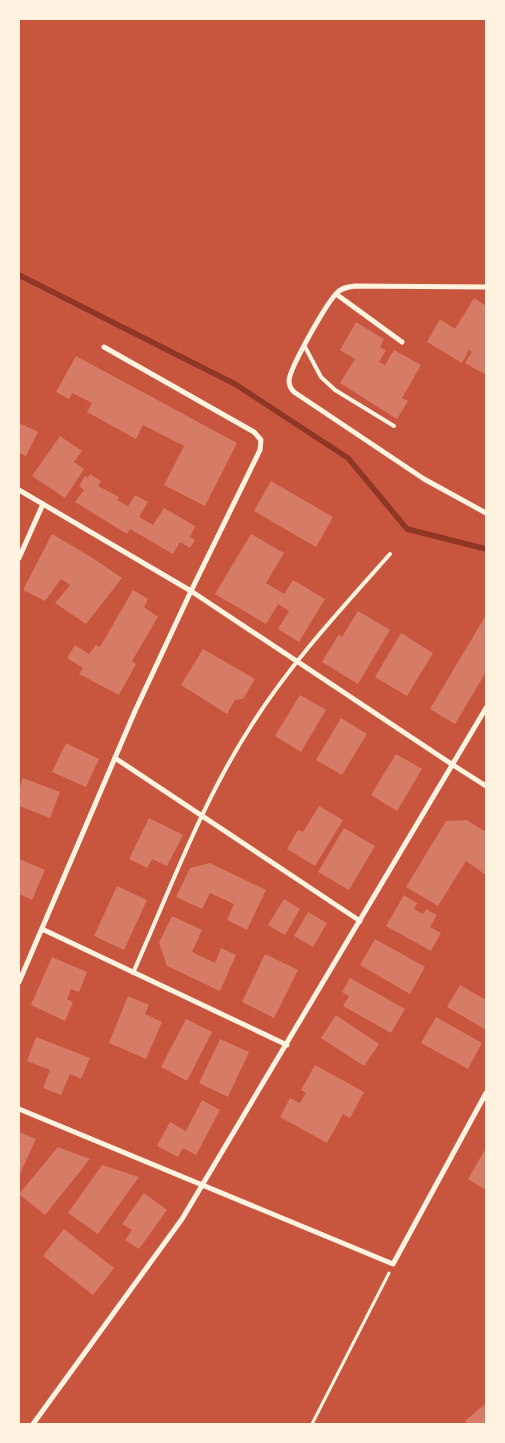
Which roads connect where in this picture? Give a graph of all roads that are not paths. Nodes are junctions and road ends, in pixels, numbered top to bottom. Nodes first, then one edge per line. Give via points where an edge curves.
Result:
1 (486, 287) edge
2 (336, 294) junction
3 (402, 342) dead end
4 (304, 345) junction
5 (104, 347) dead end
6 (394, 426) dead end
7 (19, 490) edge
8 (43, 504) junction
9 (486, 513) edge
10 (390, 554) dead end
11 (19, 558) edge
12 (191, 591) junction
13 (298, 661) junction
14 (486, 708) edge
15 (115, 758) junction
16 (453, 766) junction
17 (486, 786) edge
18 (202, 817) junction
19 (360, 920) junction
20 (42, 929) junction
21 (133, 973) junction
22 (19, 982) edge
23 (287, 1045) junction
24 (486, 1092) edge
25 (19, 1109) edge
26 (202, 1184) junction
27 (33, 1424) edge

1 - 2 street via 355,286
2 - 3 street
2 - 4 street
4 - 6 lane via 321,377 334,390
4 - 9 street via 289,378 292,390 424,479
5 - 12 street via 254,432 261,440 256,459
7 - 8 street
8 - 11 street
8 - 12 street
10 - 13 lane
12 - 13 street
12 - 15 street
13 - 16 street
13 - 18 lane via 251,726
14 - 16 street
15 - 18 street
15 - 20 street
16 - 17 street
16 - 19 street
18 - 19 street
18 - 21 lane
19 - 23 street
20 - 21 street
20 - 22 street
21 - 23 street
23 - 26 street
24 - 26 street via 393,1264
25 - 26 street
26 - 27 street via 168,1241

